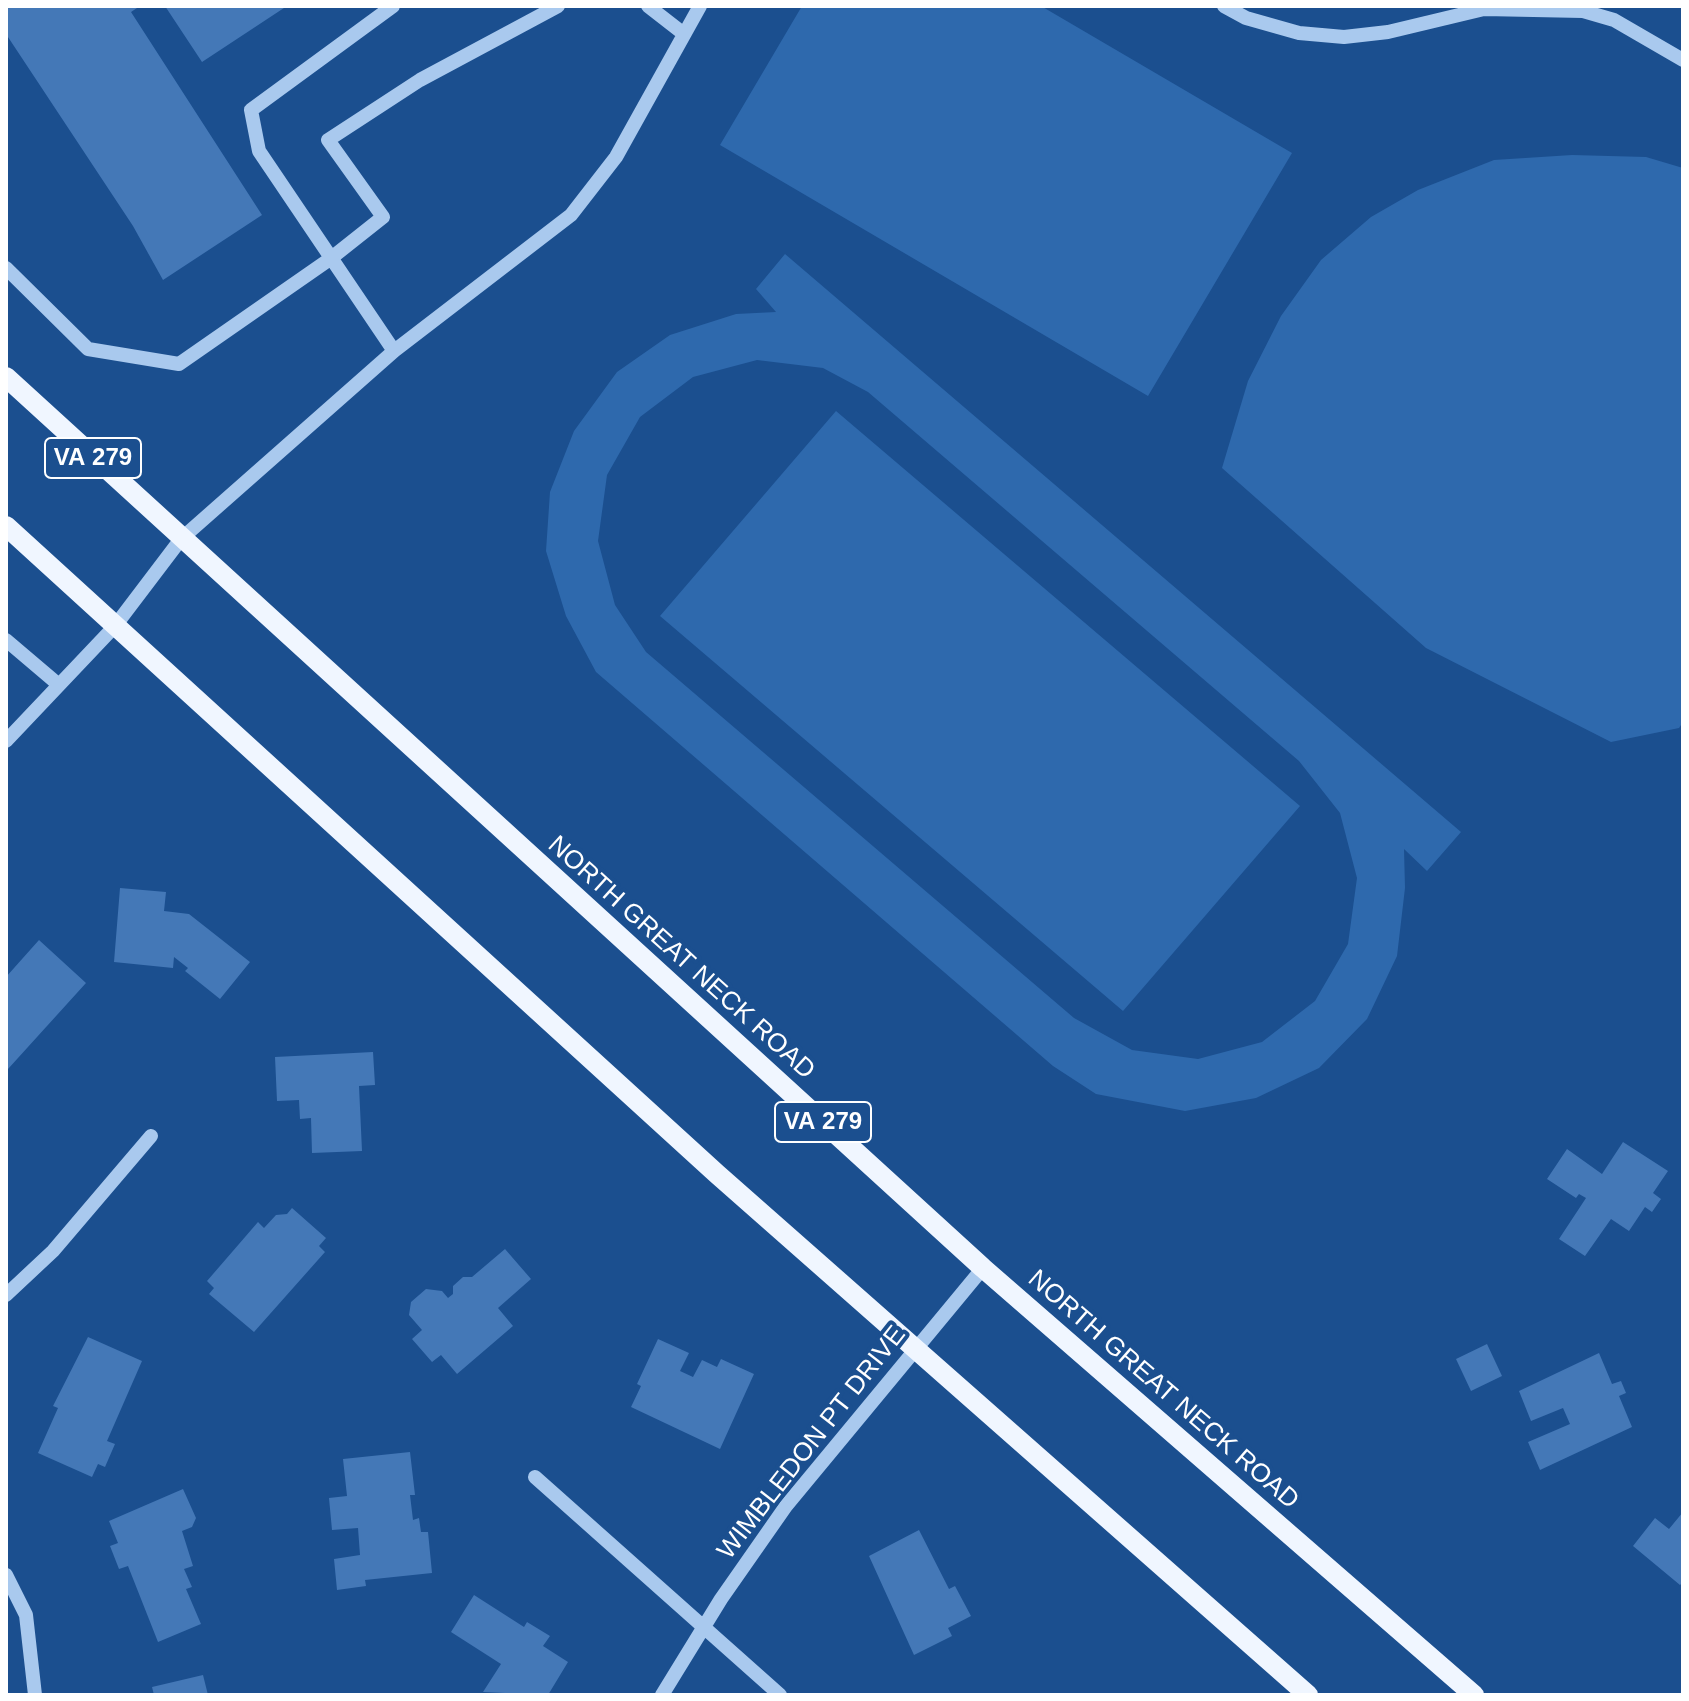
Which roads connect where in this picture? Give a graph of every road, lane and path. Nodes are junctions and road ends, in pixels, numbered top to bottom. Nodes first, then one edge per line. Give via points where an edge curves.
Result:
1 (393, 6) edge
2 (558, 6) edge
3 (648, 6) edge
4 (700, 6) edge
5 (1224, 6) edge
6 (1486, 7) edge
7 (684, 34) junction
8 (1683, 60) edge
9 (330, 259) junction
10 (6, 268) edge
11 (394, 351) junction
12 (6, 377) edge
13 (6, 526) edge
14 (181, 539) junction
15 (115, 626) junction
16 (6, 640) edge
17 (59, 685) junction
18 (6, 741) edge
19 (151, 1136) dead end
20 (983, 1268) junction
21 (6, 1295) edge
22 (914, 1351) junction
23 (535, 1477) dead end
24 (6, 1575) edge
25 (704, 1627) junction
26 (35, 1695) edge
27 (662, 1695) edge
28 (780, 1695) edge
29 (1308, 1695) edge
30 (1474, 1695) edge

1 - 9 street via 251,110 259,151
2 - 9 street via 420,80 328,140 383,217
3 - 7 street
4 - 7 street
5 - 6 street via 1299,33 1344,37 1388,32
6 - 8 street via 1583,11 1614,20
7 - 11 street via 616,157 571,215
9 - 10 street via 179,364 88,349
9 - 11 street
11 - 14 street
12 - 14 main road, NORTH GREAT NECK ROAD / VA 279
13 - 15 main road
14 - 15 street
14 - 20 main road, NORTH GREAT NECK ROAD / VA 279
15 - 17 street
15 - 22 main road
16 - 17 street
17 - 18 street
19 - 21 street via 53,1251
20 - 22 street, WIMBLEDON PT DRIVE
20 - 30 main road, NORTH GREAT NECK ROAD / VA 279
22 - 25 street, WIMBLEDON PT DRIVE via 786,1506
22 - 29 main road
23 - 25 street
24 - 26 street via 26,1615
25 - 27 street, WIMBLEDON PT DRIVE
25 - 28 street

